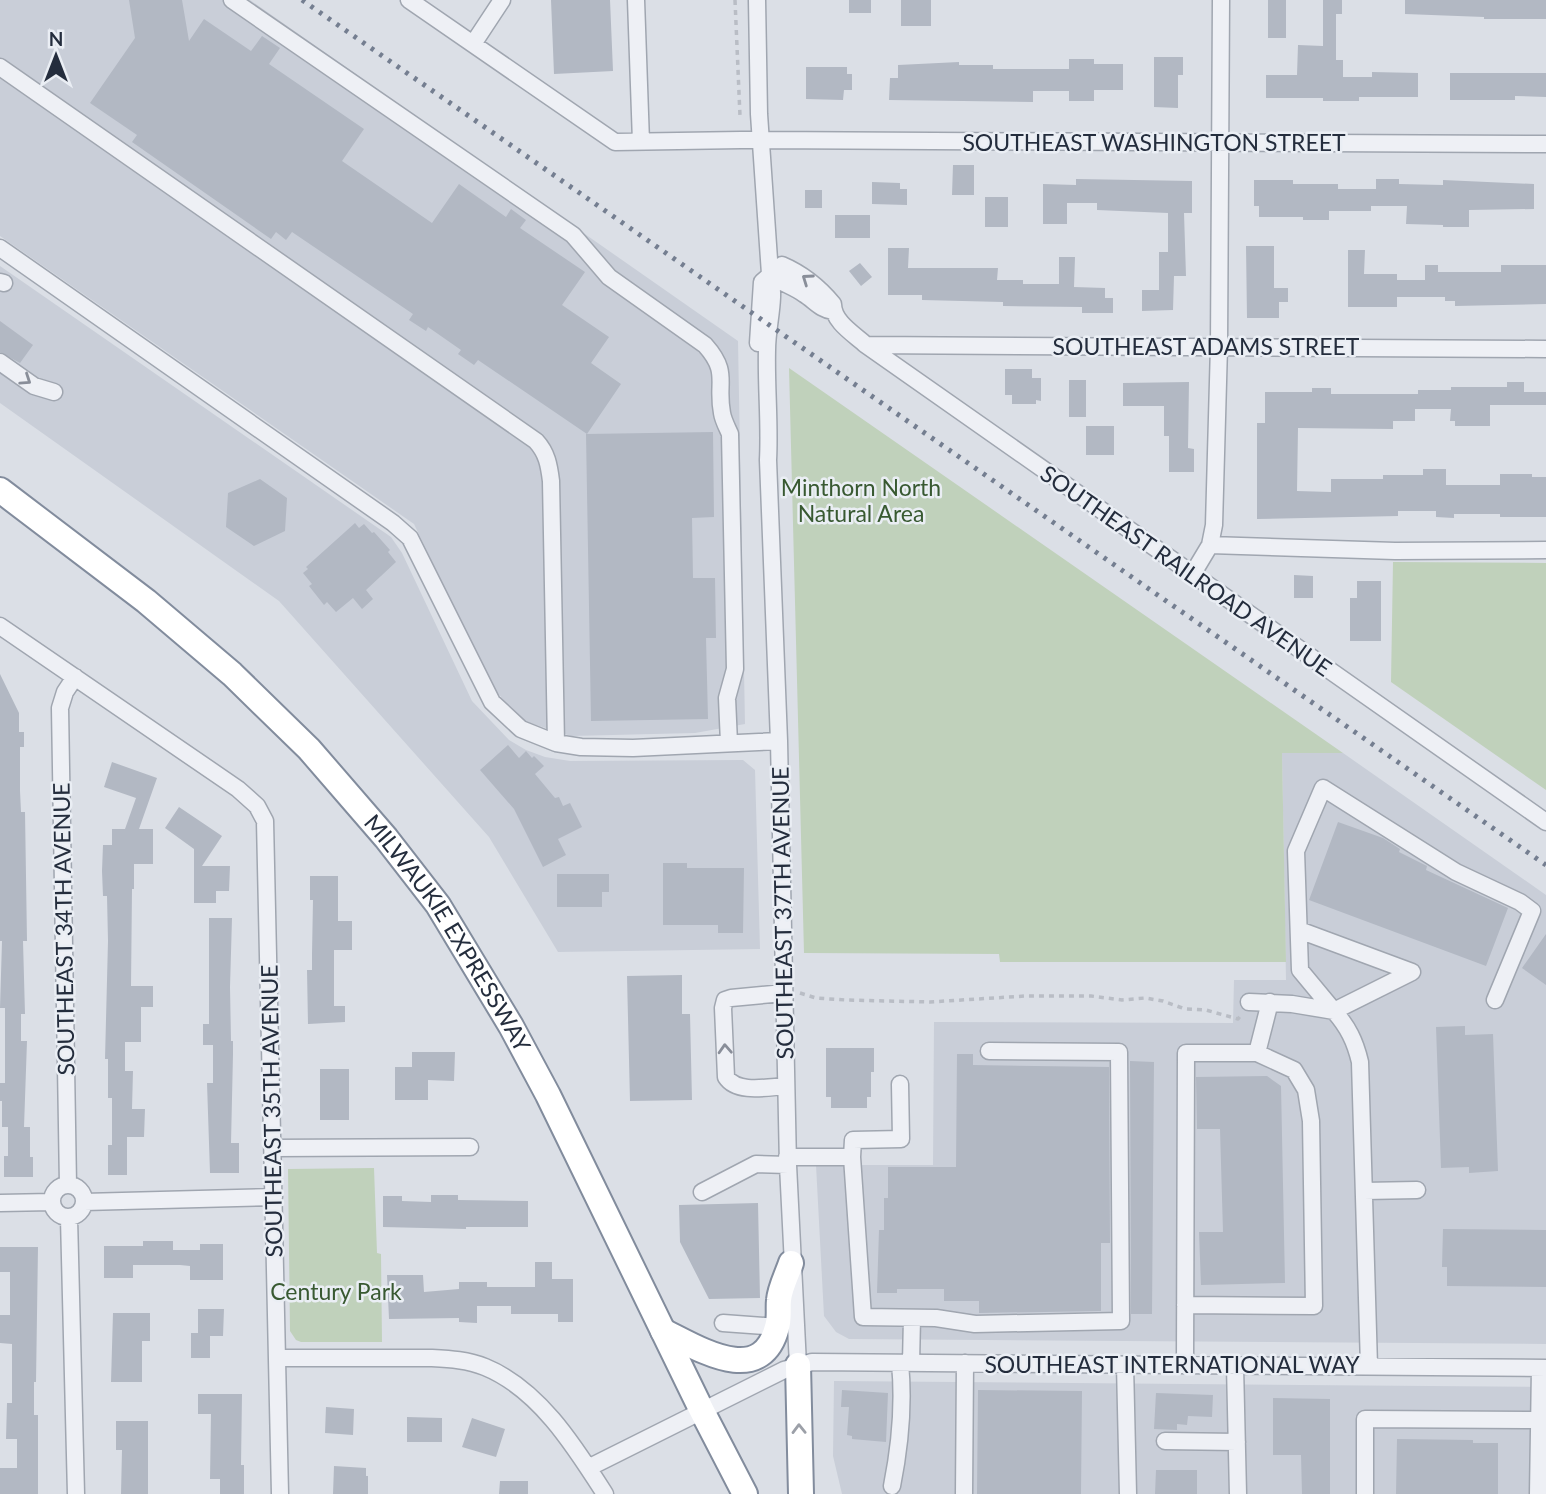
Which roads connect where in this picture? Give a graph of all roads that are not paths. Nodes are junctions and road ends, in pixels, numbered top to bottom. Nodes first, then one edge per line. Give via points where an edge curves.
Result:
1 (232, 0) edge
2 (409, 0) edge
3 (502, 0) edge
4 (636, 0) edge
5 (757, 0) edge
6 (1221, 0) edge
7 (472, 44) junction
8 (0, 67) edge
9 (762, 141) junction
10 (641, 142) junction
11 (1220, 144) junction
12 (1546, 144) edge
13 (0, 248) edge
14 (769, 274) junction
15 (866, 345) junction
16 (1219, 346) junction
17 (1546, 349) edge
18 (0, 362) edge
19 (54, 392) dead end
20 (0, 490) edge
21 (1210, 545) junction
22 (1546, 550) edge
23 (1192, 575) junction
24 (0, 626) edge
25 (75, 677) junction
26 (779, 741) junction
27 (556, 743) junction
28 (729, 743) junction
29 (1546, 822) edge
30 (1299, 930) junction
31 (785, 993) junction
32 (1494, 1000) dead end
33 (1250, 1002) road end
34 (1270, 1002) junction
35 (1334, 1011) junction
36 (989, 1051) dead end
37 (1257, 1053) junction
38 (900, 1084) dead end
39 (786, 1086) junction
40 (470, 1147) dead end
41 (273, 1148) junction
42 (852, 1157) junction
43 (788, 1161) junction
44 (68, 1185) junction
45 (1417, 1190) dead end
46 (1364, 1191) junction
47 (702, 1192) dead end
48 (274, 1197) junction
49 (52, 1202) junction
50 (84, 1202) junction
51 (0, 1203) edge
52 (69, 1218) junction
53 (792, 1263) junction
54 (1185, 1305) junction
55 (912, 1318) junction
56 (723, 1323) dead end
57 (778, 1326) junction
58 (663, 1331) junction
59 (277, 1358) junction
60 (906, 1363) junction
61 (965, 1363) junction
62 (798, 1365) junction
63 (1125, 1365) junction
64 (1185, 1366) junction
65 (1235, 1366) junction
66 (1369, 1366) junction
67 (1543, 1368) edge
68 (702, 1412) junction
69 (1543, 1420) edge
70 (1165, 1441) dead end
71 (1237, 1442) junction
72 (588, 1468) junction
73 (892, 1486) dead end
74 (76, 1494) edge
75 (280, 1494) edge
76 (605, 1494) edge
77 (745, 1494) edge
78 (801, 1494) edge
79 (964, 1494) edge
80 (1128, 1494) edge
81 (1238, 1494) edge
82 (1365, 1494) edge
83 (1538, 1494) edge

1 - 28 street via 573,235 609,277 718,359 722,413 730,434 735,669 727,698
2 - 7 street, SOUTHEAST WASHINGTON STREET
3 - 7 street
4 - 10 street
5 - 9 street, SOUTHEAST 37TH AVENUE
6 - 11 street
7 - 10 street, SOUTHEAST WASHINGTON STREET via 615,142
8 - 27 street via 544,449 551,481
9 - 10 street, SOUTHEAST WASHINGTON STREET
9 - 11 street, SOUTHEAST WASHINGTON STREET
9 - 14 street, SOUTHEAST 37TH AVENUE
11 - 12 street, SOUTHEAST WASHINGTON STREET
11 - 16 street
13 - 27 street via 394,523 416,548 492,702 521,729
14 - 15 street, SOUTHEAST RAILROAD AVENUE via 782,265 803,275
14 - 26 street, SOUTHEAST 37TH AVENUE via 762,282 759,428 768,460
15 - 16 street, SOUTHEAST ADAMS STREET
15 - 23 street, SOUTHEAST RAILROAD AVENUE
16 - 17 street, SOUTHEAST ADAMS STREET
16 - 21 street
18 -> 19 street via 34,386
20 - 58 highway, MILWAUKIE EXPRESSWAY via 146,601 232,674 309,749 386,838 438,905 511,1026
21 - 22 street
21 - 23 street
23 - 29 street, SOUTHEAST RAILROAD AVENUE
24 - 25 street
25 - 41 street, SOUTHEAST 35TH AVENUE via 238,789 262,814
25 - 44 street, SOUTHEAST 34TH AVENUE via 60,708
26 - 28 street
26 - 31 street, SOUTHEAST 37TH AVENUE
27 - 28 street via 633,748
30 - 32 street via 1296,851 1323,788 1456,872 1532,911
30 - 35 street via 1300,970
30 - 35 street via 1412,972
31 - 39 street, SOUTHEAST 37TH AVENUE
39 -> 31 street via 730,1083 723,1008 731,998
33 - 34 street
34 - 35 street
34 - 37 street
35 - 46 street via 1355,1042 1360,1062
36 - 55 street via 1119,1052 1121,1321 975,1324
37 - 54 street via 1186,1053
37 - 54 street via 1294,1070 1306,1090 1311,1121 1314,1306
38 - 42 street via 901,1139 853,1140
39 - 43 street, SOUTHEAST 37TH AVENUE
40 - 41 street
41 - 48 street, SOUTHEAST 35TH AVENUE
42 - 43 street
42 - 55 street via 863,1317
43 - 47 street via 756,1164
43 - 53 street, SOUTHEAST 37TH AVENUE
44 - 49 street via 57,1189
44 - 50 street via 80,1190
45 - 46 street
46 - 66 street
48 - 50 street
48 - 59 street, SOUTHEAST 35TH AVENUE
49 - 51 street
49 - 52 street via 57,1213
50 - 52 street via 80,1213
52 - 74 street
53 - 57 highway via 779,1297
53 - 62 street, SOUTHEAST 37TH AVENUE
54 - 64 street
55 - 60 street
56 - 57 street
57 - 58 highway via 762,1353 740,1361 717,1356
58 - 68 highway, MILWAUKIE EXPRESSWAY
59 - 72 street via 432,1358 483,1366 532,1399
59 - 75 street, SOUTHEAST 35TH AVENUE
60 - 61 street, SOUTHEAST INTERNATIONAL WAY
60 - 62 street, SOUTHEAST INTERNATIONAL WAY
60 - 73 street
61 - 63 street, SOUTHEAST INTERNATIONAL WAY
61 - 79 street
62 - 68 street
78 -> 62 highway
63 - 64 street, SOUTHEAST INTERNATIONAL WAY
63 - 80 street
64 - 65 street, SOUTHEAST INTERNATIONAL WAY
65 - 66 street, SOUTHEAST INTERNATIONAL WAY
65 - 71 street
66 - 67 street, SOUTHEAST INTERNATIONAL WAY
67 - 69 street
68 - 72 street
68 - 77 highway, MILWAUKIE EXPRESSWAY
69 - 82 street via 1365,1419
69 - 83 street
70 - 71 street
71 - 81 street
72 - 76 street

